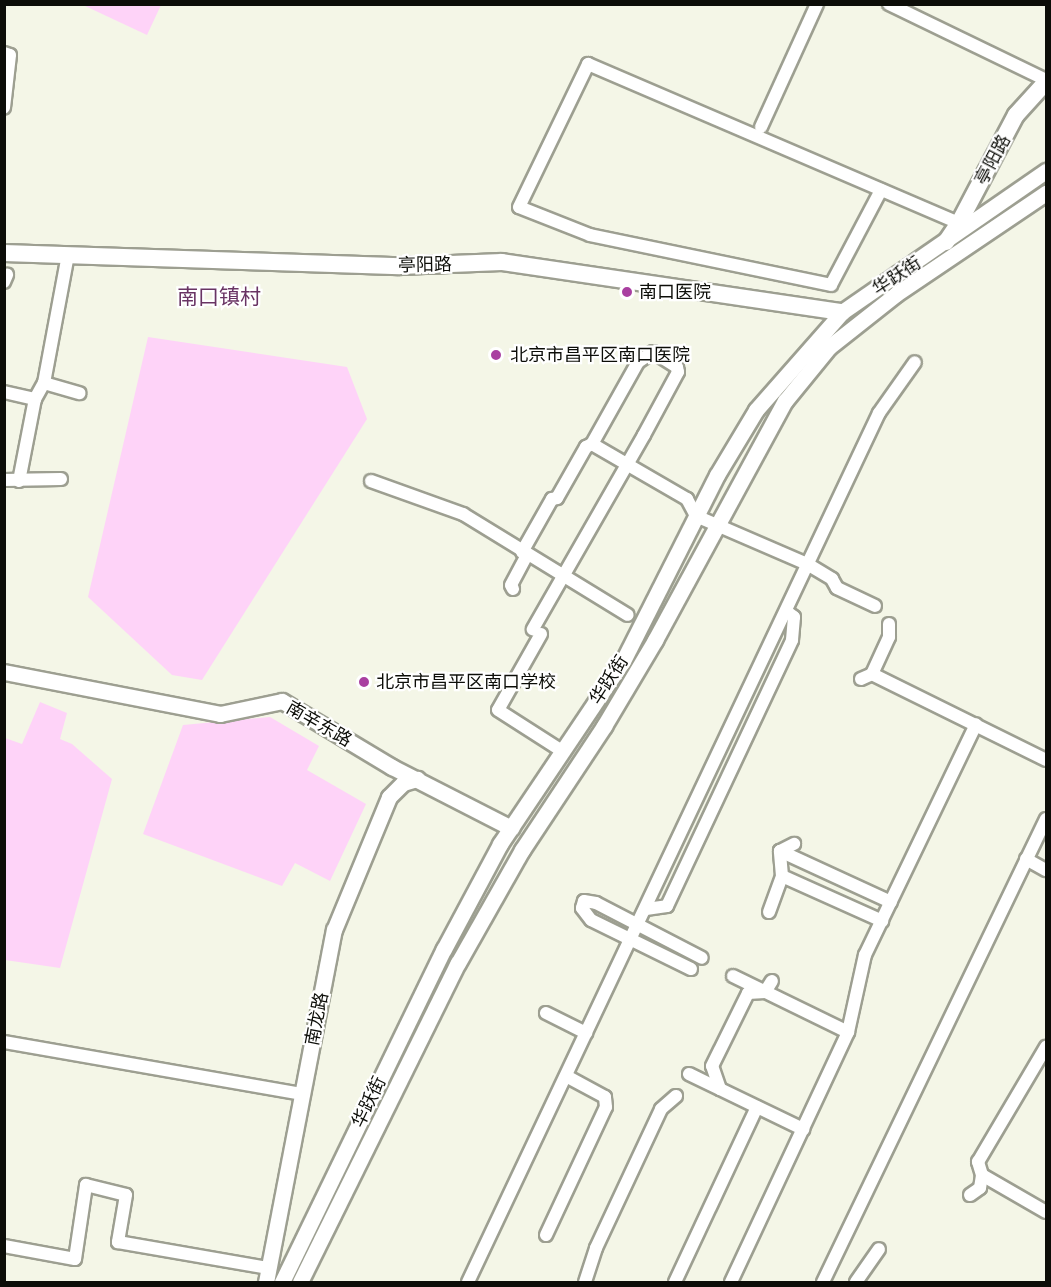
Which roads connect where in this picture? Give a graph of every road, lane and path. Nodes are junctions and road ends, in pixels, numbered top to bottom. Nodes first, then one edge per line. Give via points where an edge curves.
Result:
1 (817, 4) edge
2 (888, 4) edge
3 (4, 53) edge
4 (1047, 81) edge
5 (4, 108) edge
6 (761, 127) dead end
7 (1047, 171) edge
8 (881, 190) junction
9 (1047, 193) edge
10 (959, 223) junction
11 (946, 242) junction
12 (4, 253) edge
13 (68, 255) junction
14 (842, 312) junction
15 (915, 362) dead end
16 (44, 383) junction
17 (4, 392) edge
18 (80, 393) dead end
19 (35, 399) junction
20 (592, 444) junction
21 (627, 463) junction
22 (4, 480) edge
23 (61, 480) dead end
24 (19, 481) junction
25 (371, 481) dead end
26 (696, 516) junction
27 (717, 524) junction
28 (524, 553) junction
29 (809, 565) junction
30 (562, 575) junction
31 (513, 589) dead end
32 (875, 606) dead end
33 (786, 611) junction
34 (628, 615) dead end
35 (889, 624) dead end
36 (4, 672) edge
37 (872, 674) junction
38 (861, 679) dead end
39 (976, 724) junction
40 (562, 751) junction
41 (1047, 759) edge
42 (417, 779) junction
43 (1047, 819) edge
44 (511, 828) junction
45 (794, 844) dead end
46 (780, 851) junction
47 (1026, 859) junction
48 (1047, 870) edge
49 (782, 876) junction
50 (891, 902) junction
51 (646, 909) junction
52 (769, 912) dead end
53 (882, 921) junction
54 (638, 926) junction
55 (632, 941) junction
56 (702, 958) dead end
57 (691, 969) dead end
58 (733, 976) dead end
59 (769, 986) junction
60 (546, 1013) dead end
61 (848, 1032) junction
62 (586, 1033) junction
63 (4, 1042) edge
64 (1047, 1047) edge
65 (689, 1074) dead end
66 (566, 1076) junction
67 (720, 1089) junction
68 (302, 1094) junction
69 (676, 1096) dead end
70 (757, 1107) junction
71 (803, 1129) junction
72 (982, 1175) junction
73 (970, 1195) dead end
74 (1047, 1212) edge
75 (546, 1235) dead end
76 (4, 1246) edge
77 (879, 1249) dead end
78 (267, 1275) edge
79 (282, 1282) edge
80 (300, 1282) edge
81 (468, 1282) edge
82 (585, 1282) edge
83 (675, 1282) edge
84 (731, 1282) edge
85 (823, 1282) edge
86 (856, 1282) edge

1 - 6 street
2 - 4 street
3 - 5 street via 10,55
4 - 10 main road, 亭阳路 via 1016,116
7 - 11 street, 华跃街
8 - 8 street via 588,64 519,207 590,236 831,285
8 - 10 street
9 - 27 street, 华跃街 via 896,294 829,347 785,400
10 - 11 main road, 亭阳路
11 - 14 street, 华跃街
12 - 13 main road, 亭阳路
13 - 14 main road, 亭阳路 via 400,266 502,262
13 - 16 street
14 - 26 street, 华跃街 via 756,410
15 - 29 street via 879,413
16 - 18 street
16 - 19 street
17 - 19 street
19 - 24 street
20 - 21 street
20 - 21 street via 638,362 653,352 677,367 678,372
20 - 28 street via 586,447 557,498 552,499
21 - 26 street via 687,499
21 - 30 street
22 - 24 street
23 - 24 street
25 - 28 street via 463,514
26 - 27 street
26 - 40 street, 华跃街 via 623,661
27 - 29 street
27 - 80 street, 华跃街 via 649,650 522,850 458,963
28 - 30 street
28 - 31 street via 511,585
29 - 32 street via 832,579 837,588
29 - 33 street
30 - 34 street
30 - 40 street via 498,710
33 - 51 street
33 - 51 street via 794,617 792,640 677,885 667,906
35 - 37 street via 889,637
36 - 42 street, 南辛东路 via 220,714 282,701
37 - 38 street
37 - 39 street
39 - 41 street
39 - 50 street
40 - 44 street, 华跃街
42 - 44 street, 南辛东路
42 - 68 street, 南龙路 via 403,783 389,797 338,920
43 - 47 street
44 - 79 street, 华跃街 via 444,949
45 - 46 street
46 - 49 street
46 - 50 street
47 - 48 street
47 - 85 street
49 - 52 street
49 - 53 street
50 - 53 street
51 - 54 street
53 - 61 street via 865,955
54 - 55 street
54 - 55 street via 596,903 584,901 582,908 591,920
54 - 56 street
55 - 57 street
55 - 62 street
58 - 59 street
59 - 61 street
59 - 67 street via 748,993 712,1066
60 - 62 street
61 - 71 street
62 - 66 street
63 - 68 street
64 - 72 street via 978,1162
65 - 67 street
66 - 75 street via 605,1097 606,1107
66 - 81 street
67 - 70 street
68 - 78 street, 南龙路
69 - 82 street via 661,1109 596,1248
70 - 71 street
70 - 83 street
71 - 84 street
72 - 73 street via 980,1188
72 - 74 street
76 - 78 street via 75,1259 86,1185 126,1195 118,1242
77 - 86 street

